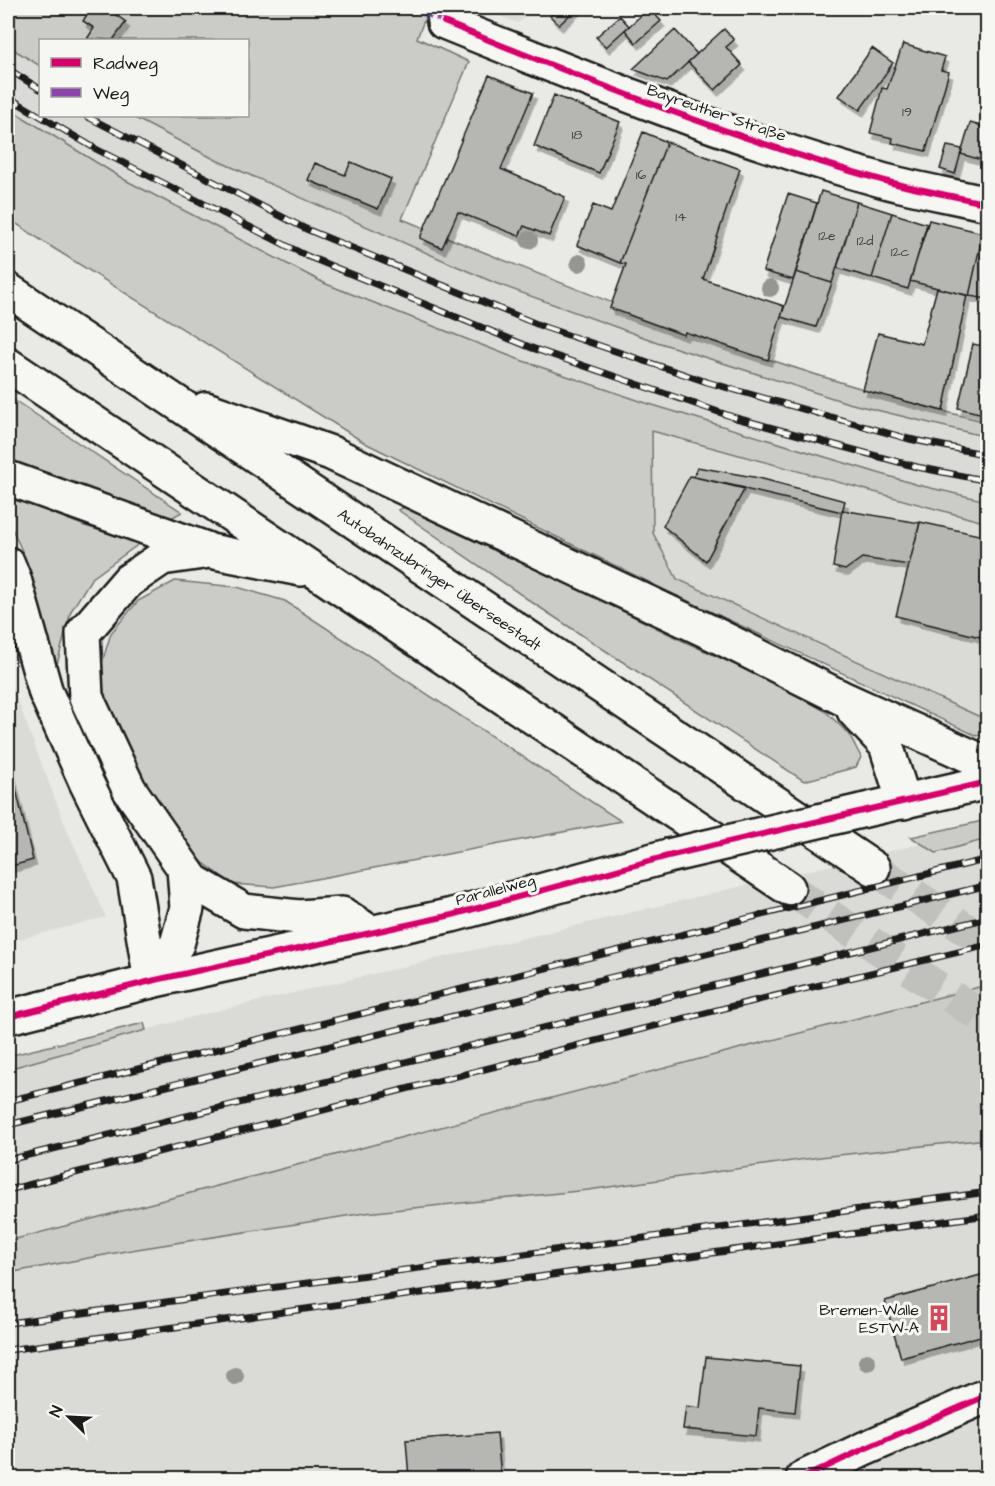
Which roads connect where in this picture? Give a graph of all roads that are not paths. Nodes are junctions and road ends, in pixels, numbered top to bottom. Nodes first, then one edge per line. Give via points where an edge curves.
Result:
1 (444, 22) dead end
2 (987, 204) edge
3 (8, 290) edge
4 (8, 365) edge
5 (159, 392) junction
6 (8, 478) edge
7 (210, 551) junction
8 (8, 564) edge
9 (316, 572) junction
10 (842, 698) junction
11 (987, 764) edge
12 (987, 782) edge
13 (903, 802) junction
14 (184, 868) junction
15 (873, 868) tunnel mouth
16 (788, 888) tunnel mouth
17 (371, 933) junction
18 (151, 981) junction
19 (8, 1017) edge
20 (987, 1395) edge
21 (803, 1479) edge

1 - 2 main road, Bayreuther Straße via 740,136 887,181
3 - 5 main road, Autobahnzubringer Überseestadt
4 - 9 main road
5 - 10 main road via 331,453
5 - 15 main road, Autobahnzubringer Überseestadt
6 - 7 main road
7 - 9 main road
7 - 14 main road via 162,558 128,581 83,633 86,697 129,789
8 - 18 main road via 45,693 134,878
9 - 16 main road
10 - 11 main road
10 - 13 main road via 886,745
12 - 13 main road, Parallelweg
13 - 17 main road, Parallelweg, bridge via 668,856
14 - 17 main road via 193,881 244,911 299,917 342,914
14 - 18 main road via 187,908 177,944
17 - 18 main road, Parallelweg
18 - 19 main road, Parallelweg
20 - 21 main road

